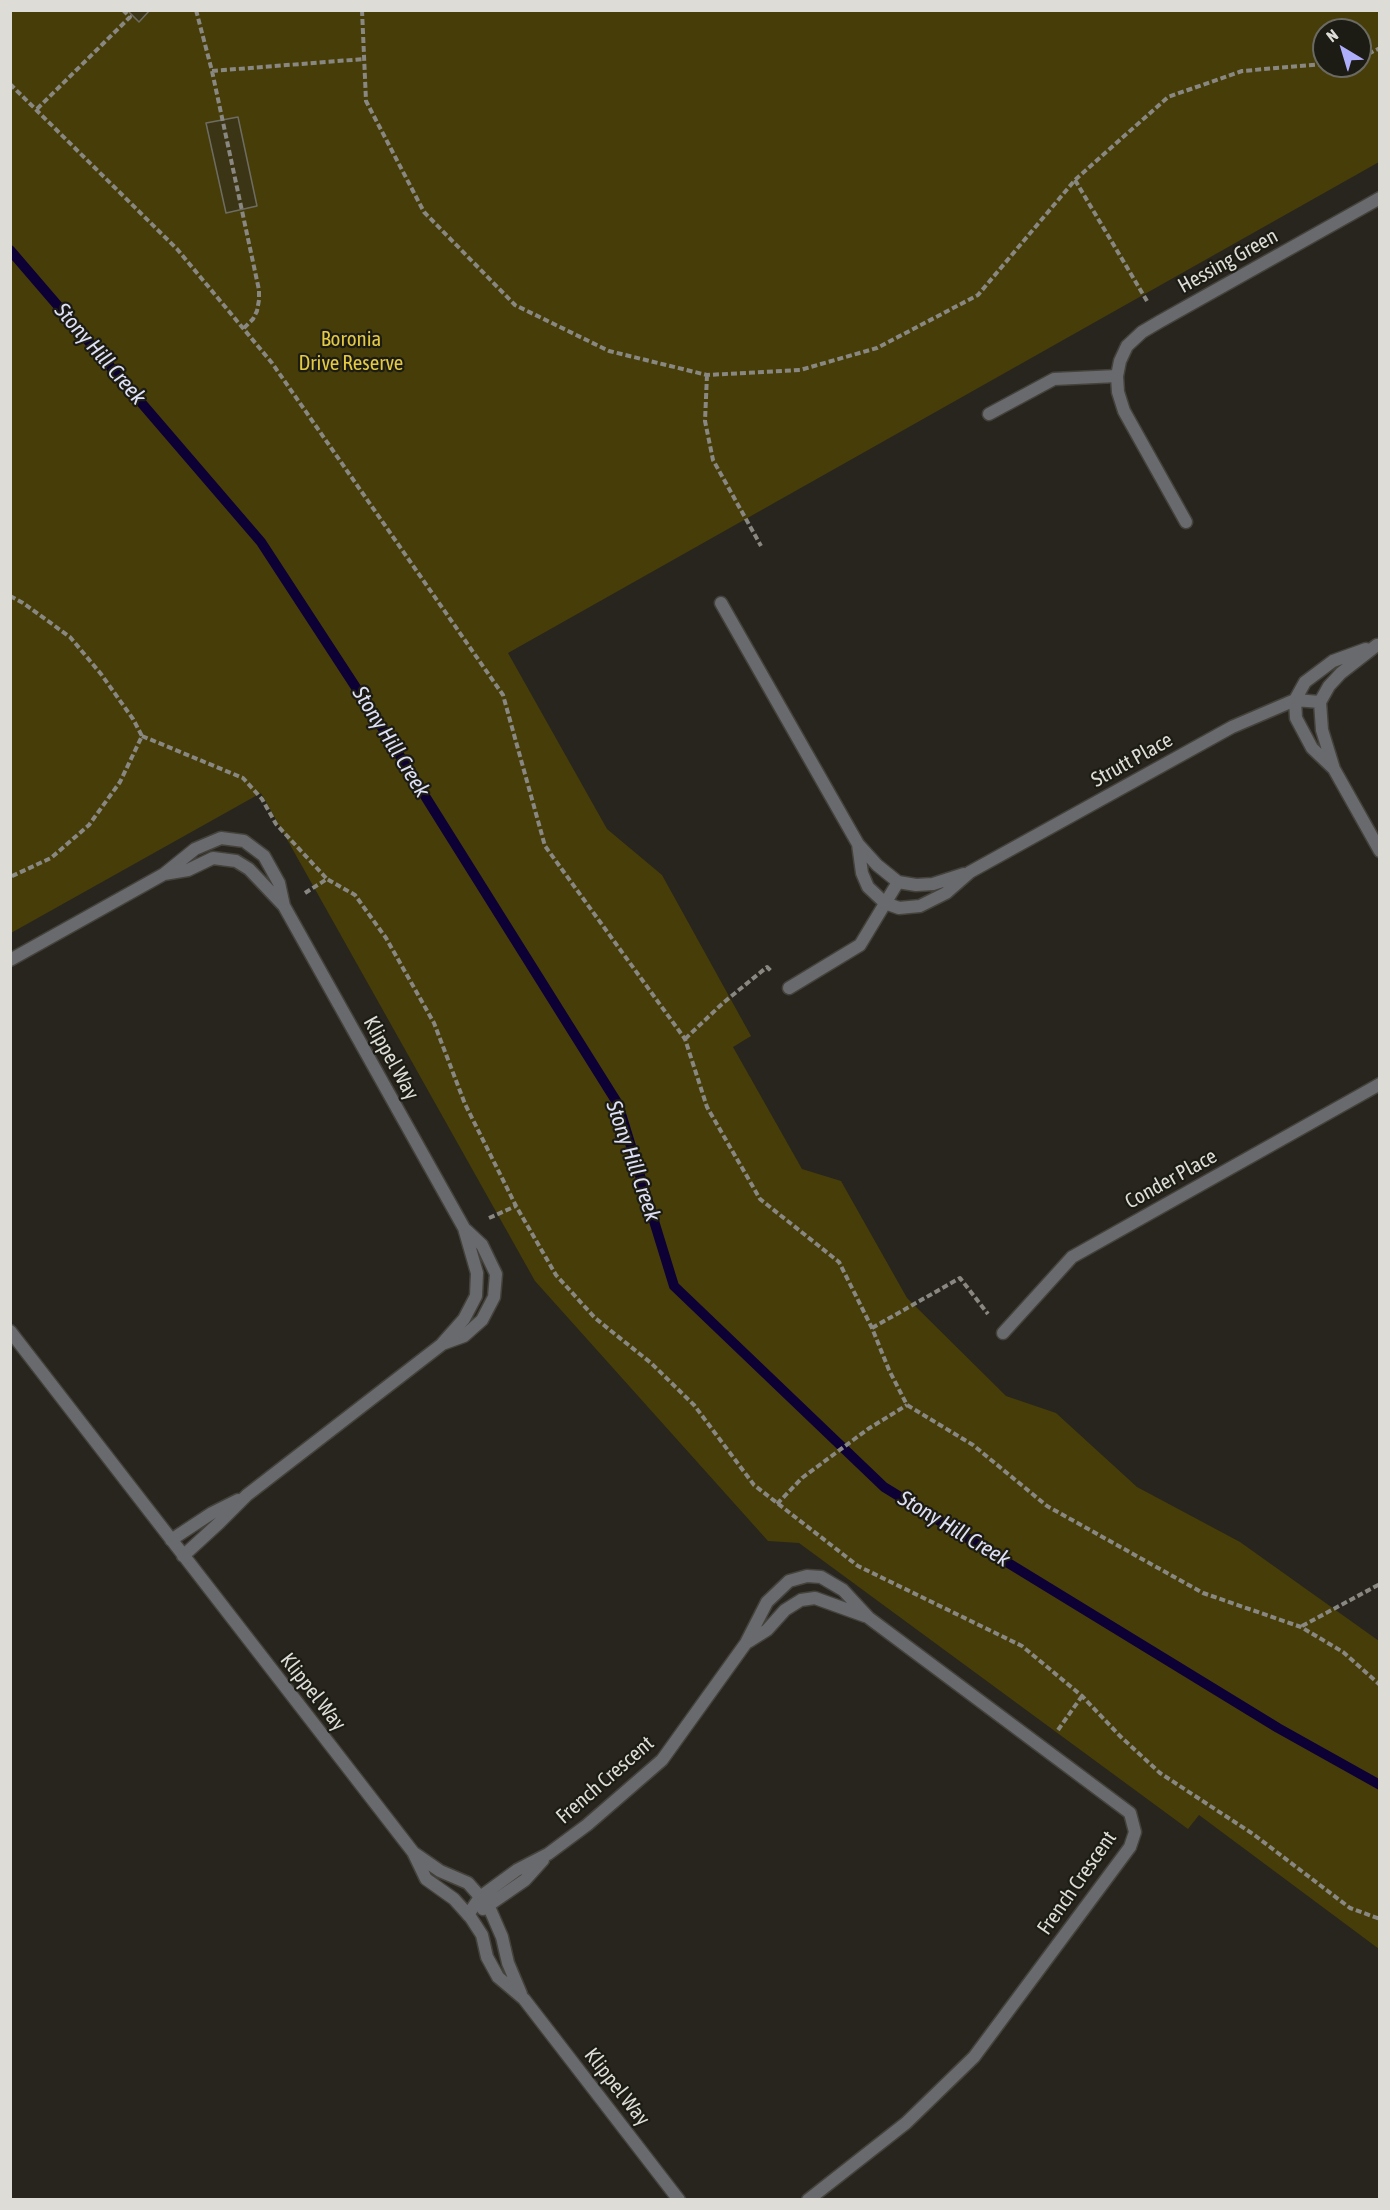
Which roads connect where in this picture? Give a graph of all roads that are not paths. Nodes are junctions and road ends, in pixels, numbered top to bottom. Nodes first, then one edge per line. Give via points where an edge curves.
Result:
1 (1380, 198) edge
2 (1117, 376) junction
3 (989, 414) dead end
4 (1186, 522) dead end
5 (722, 603) dead end
6 (1378, 645) edge
7 (1295, 700) junction
8 (1320, 702) junction
9 (1334, 769) junction
10 (858, 844) junction
11 (1380, 851) edge
12 (970, 872) junction
13 (164, 874) junction
14 (898, 882) junction
15 (885, 903) junction
16 (284, 906) junction
17 (10, 960) edge
18 (789, 988) road end
19 (1380, 1084) edge
20 (464, 1228) junction
21 (10, 1331) edge
22 (1003, 1333) road end
23 (441, 1345) junction
24 (247, 1495) junction
25 (171, 1540) junction
26 (183, 1556) junction
27 (869, 1618) junction
28 (747, 1643) junction
29 (413, 1852) junction
30 (484, 1902) junction
31 (468, 1915) junction
32 (524, 1999) junction
33 (679, 2199) edge
34 (808, 2199) edge

1 - 2 street, Hessing Green via 1142,332 1127,346
2 - 3 street via 1054,379
2 - 4 street, Hessing Green via 1124,411
5 - 10 street
6 - 7 street via 1333,661 1305,681
6 - 8 street via 1341,673
7 - 8 street, Strutt Place
7 - 9 street via 1296,718 1312,748
7 - 12 street, Strutt Place via 1232,727
8 - 9 street via 1322,730
9 - 11 street
10 - 14 street
10 - 15 street via 868,887
12 - 14 street, Strutt Place via 933,884
12 - 15 street, Strutt Place via 946,894 920,906 899,908
13 - 16 street, Klippel Way via 188,870 213,858 236,861 249,869
13 - 16 street, Klippel Way via 195,849 221,838 243,841 264,856 279,883
13 - 17 street, Klippel Way
14 - 15 street
15 - 18 street via 860,945
16 - 20 street, Klippel Way
19 - 22 street, Conder Place via 1072,1257
20 - 23 street, Klippel Way via 477,1273 476,1296 464,1319
20 - 23 street, Klippel Way via 482,1245 496,1274 494,1297 482,1320 464,1336
21 - 25 street, Klippel Way
23 - 24 street, Klippel Way
24 - 25 street, Klippel Way
24 - 26 street, Klippel Way
25 - 26 street, Klippel Way
26 - 29 street, Klippel Way
27 - 28 street, French Crescent via 815,1598 801,1600
27 - 28 street, French Crescent via 843,1590 821,1577 807,1576 789,1581 767,1602
27 - 34 street, French Crescent via 1130,1813 1135,1832 1130,1847 974,2057 906,2123
28 - 30 street, French Crescent via 662,1760 587,1825 548,1854 517,1870
29 - 30 street, Klippel Way via 440,1871 468,1883
29 - 31 street, Klippel Way via 426,1879 454,1899
30 - 31 street, French Crescent
30 - 32 street, Klippel Way via 502,1937 508,1963
31 - 32 street, Klippel Way via 482,1935 487,1957 498,1977
32 - 33 street, Klippel Way

